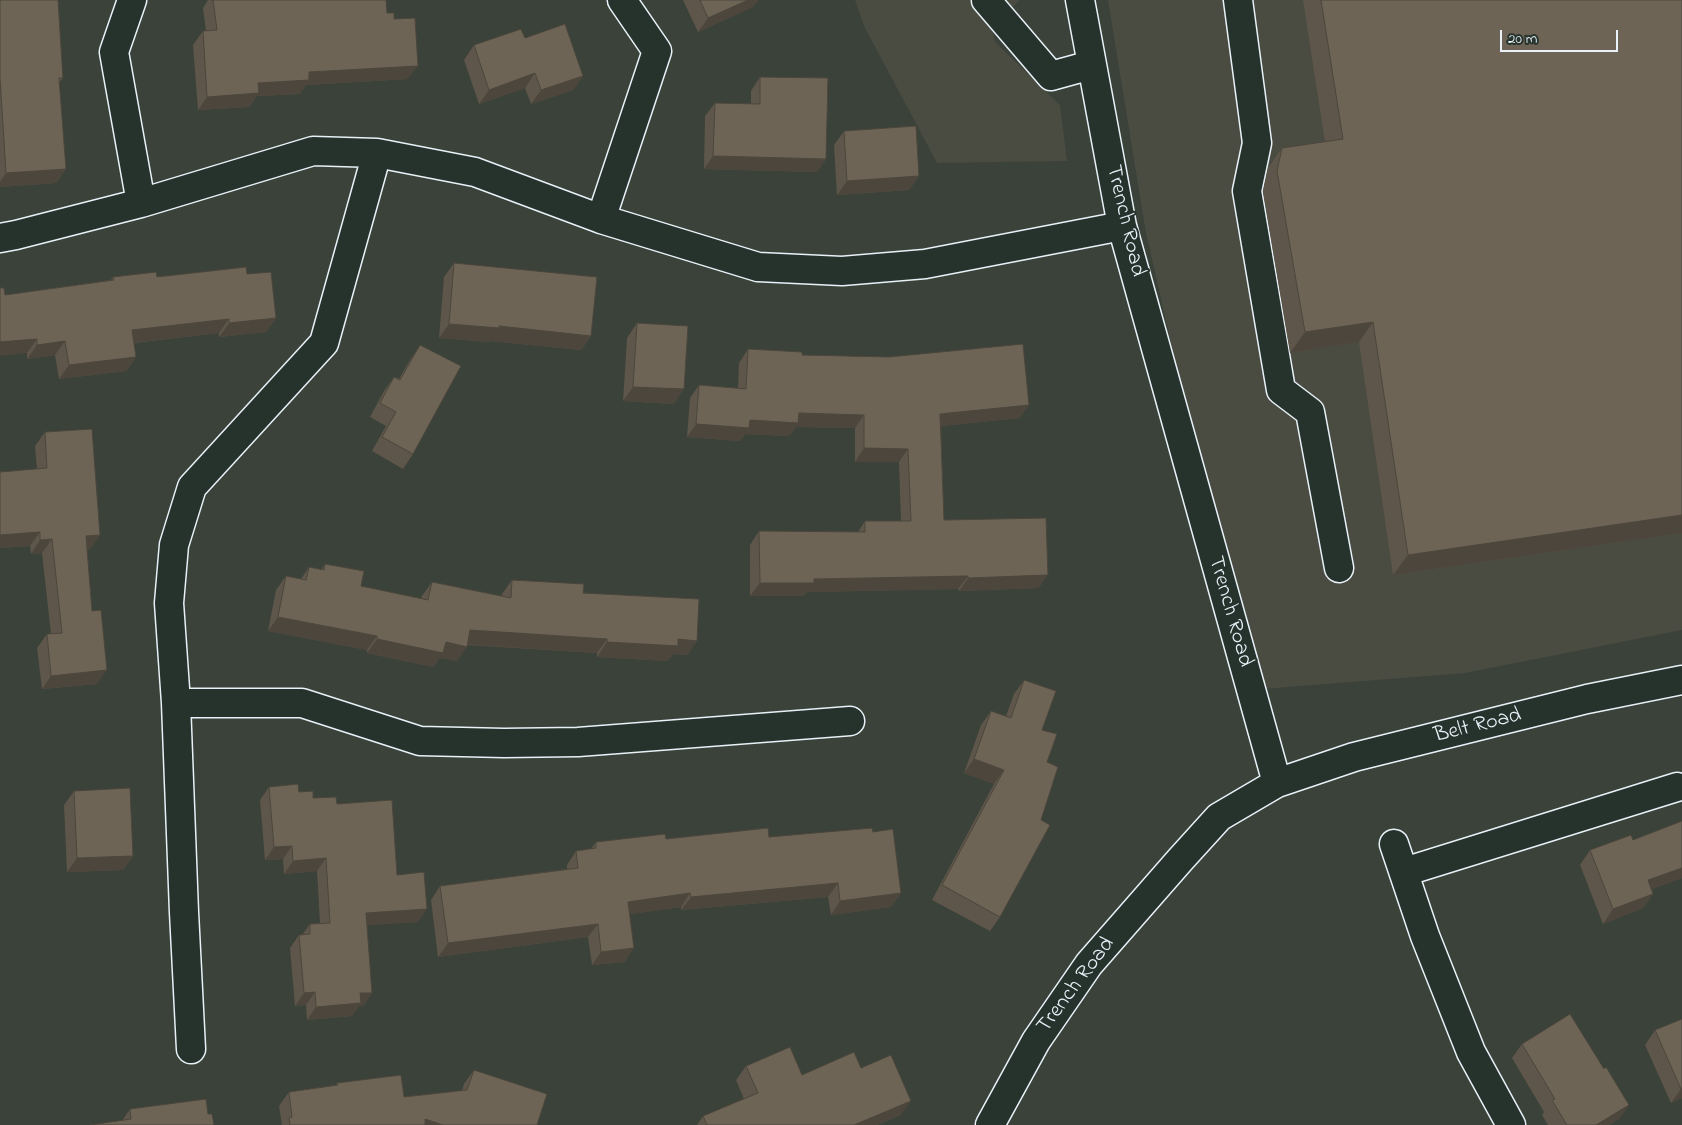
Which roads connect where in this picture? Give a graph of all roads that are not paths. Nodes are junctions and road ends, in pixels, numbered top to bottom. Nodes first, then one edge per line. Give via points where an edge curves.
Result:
1 (132, 0) edge
2 (622, 0) edge
3 (986, 0) edge
4 (1080, 0) edge
5 (1238, 0) edge
6 (1091, 65) junction
7 (377, 153) junction
8 (141, 203) junction
9 (601, 219) junction
10 (1122, 226) junction
11 (0, 238) edge
12 (1339, 568) dead end
13 (1682, 680) edge
14 (176, 703) junction
15 (850, 721) dead end
16 (1277, 783) junction
17 (1677, 787) dead end
18 (1394, 844) dead end
19 (1404, 872) junction
20 (191, 1049) dead end
21 (990, 1125) edge
22 (1512, 1125) edge

1 - 8 street via 114,52
2 - 9 street via 657,51
3 - 6 street via 1051,76
4 - 6 street, Trench Road
5 - 12 street via 1256,143 1248,191 1282,390 1310,412
6 - 10 street, Trench Road
7 - 8 street via 313,151
7 - 9 street via 475,172
7 - 14 street via 324,343 192,487 174,545 169,602
8 - 11 street
9 - 10 street via 758,267 842,271 925,264
10 - 16 street, Trench Road
13 - 16 street, Belt Road via 1587,699 1354,757
14 - 15 street via 302,703 420,741 578,742
14 - 20 street
16 - 21 street, Trench Road via 1219,817 1089,964 1036,1041
17 - 19 street
18 - 19 street
19 - 22 street via 1425,936 1471,1052

